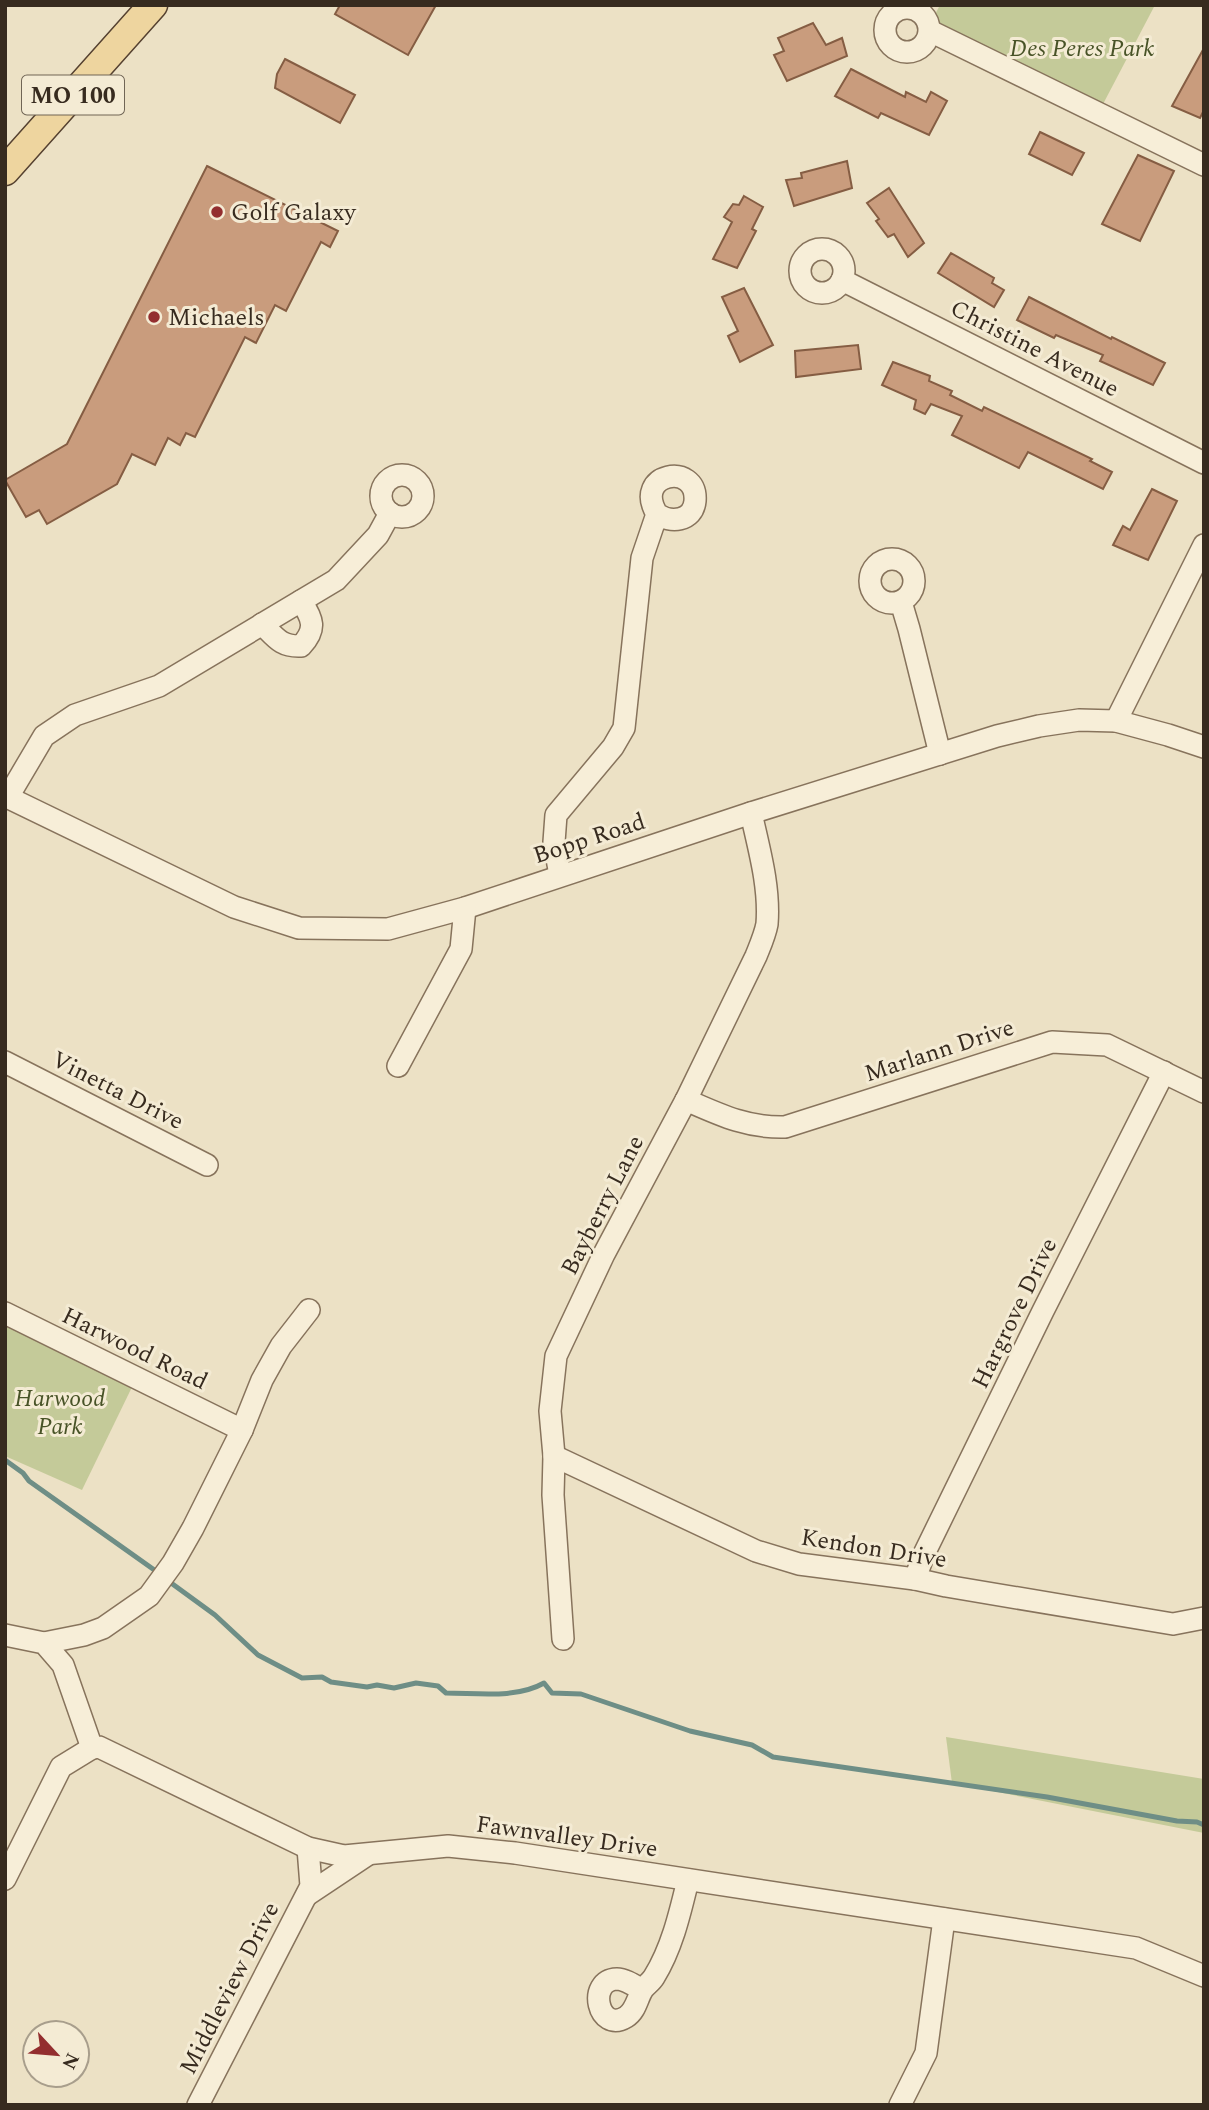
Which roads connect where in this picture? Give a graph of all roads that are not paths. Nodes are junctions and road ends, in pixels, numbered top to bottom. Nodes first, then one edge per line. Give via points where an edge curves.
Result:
1 (153, 5) edge
2 (930, 31) dead end
3 (11, 156) edge
4 (1204, 165) edge
5 (842, 280) dead end
6 (1204, 463) edge
7 (390, 513) dead end
8 (657, 514) dead end
9 (1204, 545) edge
10 (302, 601) junction
11 (901, 602) dead end
12 (262, 624) junction
13 (1116, 721) junction
14 (1204, 747) edge
15 (940, 754) junction
16 (7, 797) edge
17 (751, 813) junction
18 (560, 875) junction
19 (465, 908) junction
20 (5, 1062) edge
21 (398, 1066) dead end
22 (1164, 1072) junction
23 (1204, 1092) edge
24 (686, 1100) junction
25 (207, 1165) dead end
26 (309, 1310) dead end
27 (5, 1312) edge
28 (242, 1430) junction
29 (554, 1456) junction
30 (915, 1579) junction
31 (1204, 1618) edge
32 (5, 1634) edge
33 (84, 1635) junction
34 (563, 1639) dead end
35 (44, 1643) junction
36 (66, 1675) junction
37 (78, 1711) junction
38 (92, 1748) junction
39 (61, 1767) junction
40 (308, 1848) junction
41 (369, 1854) junction
42 (5, 1880) edge
43 (688, 1880) junction
44 (307, 1895) junction
45 (944, 1919) junction
46 (1204, 1976) edge
47 (642, 1990) dead end
48 (211, 2078) junction
49 (198, 2105) edge
50 (214, 2105) edge
51 (900, 2105) edge

1 - 3 main road, MO 100
2 - 4 street
5 - 6 street, Christine Avenue
7 - 10 street via 378,535 336,580
8 - 18 street via 642,558 624,728 614,747 556,816 554,842
9 - 13 street
10 - 12 street
10 - 12 street via 312,625 301,646 278,640
11 - 15 street
12 - 16 street via 159,686 75,715 44,736
13 - 14 street, Bopp Road
13 - 15 street, Bopp Road via 1039,726
15 - 17 street, Bopp Road
16 - 19 street, Bopp Road via 234,907 299,928 388,929
17 - 18 street, Bopp Road
17 - 24 street, Bayberry Lane via 766,889 764,937
18 - 19 street, Bopp Road
19 - 21 street via 461,949
20 - 25 street, Vinetta Drive
22 - 23 street, Marlann Drive
22 - 24 street, Marlann Drive via 1107,1045 1052,1042 785,1127 737,1122
22 - 30 street, Hargrove Drive
24 - 29 street, Bayberry Lane via 556,1356 550,1411
26 - 28 street via 262,1380
27 - 28 street, Harwood Road
28 - 33 street via 173,1563 153,1591 122,1616
29 - 30 street, Kendon Drive via 756,1550 799,1564
29 - 34 street, Bayberry Lane
30 - 31 street, Kendon Drive via 1173,1624
32 - 35 street
33 - 35 street
33 - 36 street
35 - 36 street
36 - 37 street
37 - 38 street
37 - 39 street
38 - 39 street
38 - 40 street, Fawnvalley Drive via 99,1747
39 - 42 street
40 - 41 street, Fawnvalley Drive via 344,1856
40 - 44 street, Middleview Drive via 312,1886
41 - 43 street, Fawnvalley Drive via 448,1846
41 - 44 street, Middleview Drive
43 - 45 street, Fawnvalley Drive
43 - 47 street via 678,1924 653,1978
44 - 48 street, Middleview Drive
45 - 46 street, Fawnvalley Drive via 1136,1948
45 - 51 street via 926,2053
48 - 49 street, Middleview Drive
48 - 50 street

